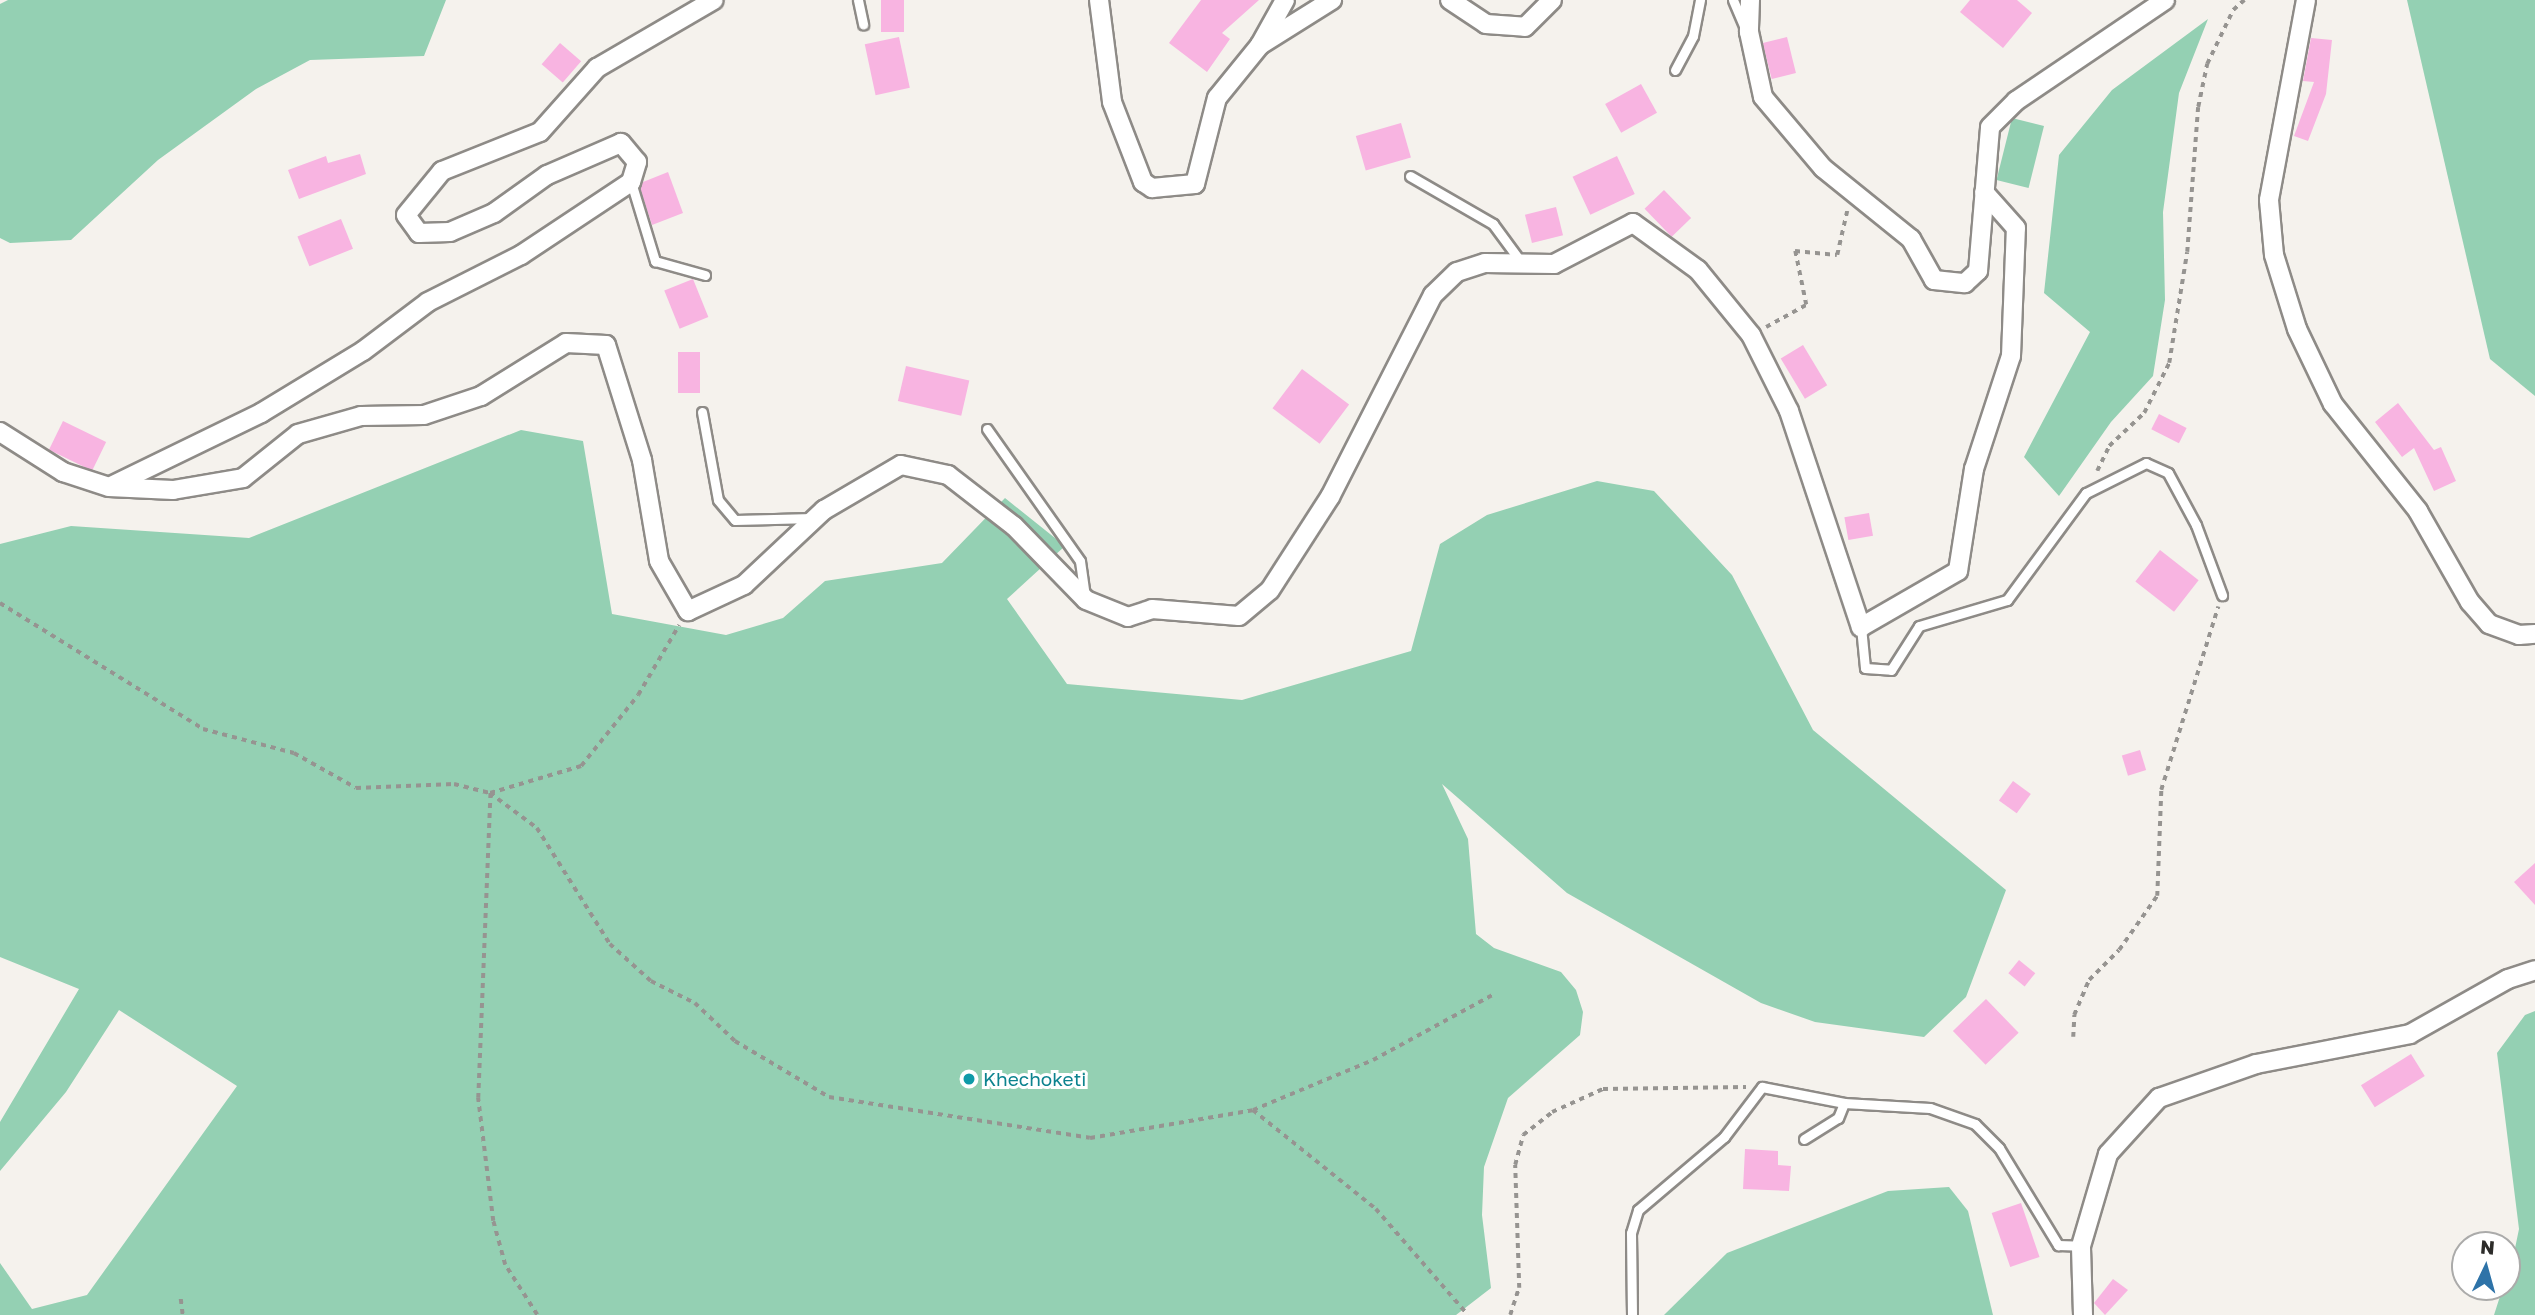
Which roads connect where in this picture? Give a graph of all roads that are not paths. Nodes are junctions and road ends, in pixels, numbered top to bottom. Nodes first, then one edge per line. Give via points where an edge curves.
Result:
1 (713, 0) edge
2 (858, 0) edge
3 (1099, 0) edge
4 (1286, 0) edge
5 (1332, 0) edge
6 (1450, 0) edge
7 (1552, 0) edge
8 (1700, 0) edge
9 (1733, 0) edge
10 (1750, 0) edge
11 (2165, 0) edge
12 (2306, 0) edge
13 (863, 24) dead end
14 (1749, 32) junction
15 (1260, 45) junction
16 (1675, 70) dead end
17 (1410, 176) dead end
18 (631, 183) junction
19 (1984, 192) junction
20 (1522, 264) junction
21 (705, 275) dead end
22 (702, 412) dead end
23 (987, 429) dead end
24 (0, 432) edge
25 (109, 488) junction
26 (815, 518) junction
27 (2222, 595) road end
28 (1086, 600) junction
29 (1861, 627) junction
30 (2535, 634) edge
31 (2535, 970) edge
32 (1844, 1103) junction
33 (1804, 1139) dead end
34 (2081, 1246) junction
35 (1632, 1315) edge
36 (2083, 1315) edge

1 - 18 street via 597,68 540,132 442,171 406,215 419,233 450,232 494,213 547,175 621,142 637,162
2 - 13 lane
3 - 15 street via 1112,102 1143,182 1152,188 1195,184 1217,98
4 - 15 street
5 - 15 street
6 - 7 street via 1486,24 1525,27
8 - 16 lane via 1693,36
9 - 14 lane
10 - 14 street
11 - 19 street via 2016,101 1990,127
12 - 30 street via 2269,200 2274,255 2297,329 2333,404 2418,511 2470,602 2489,624 2519,635
14 - 19 street via 1763,97 1822,167 1911,239 1934,280 1965,283 1978,271
17 - 20 lane via 1493,224
18 - 21 lane via 655,261
18 - 25 street via 521,255 428,302 363,352 261,413
19 - 29 street via 2016,228 2011,356 1973,469 1958,572
20 - 28 street via 1485,263 1457,272 1433,295 1330,497 1270,590 1239,616 1152,609 1128,617
20 - 29 street via 1554,264 1633,223 1698,270 1751,335 1789,411
22 - 26 lane via 718,500 735,520
23 - 28 lane via 1080,561
24 - 25 street via 63,472
25 - 26 street via 173,490 243,478 298,433 361,416 424,415 481,396 566,343 606,345 642,460 659,561 688,611 744,586
26 - 28 street via 901,465 948,475 1014,526
27 - 29 lane via 2196,524 2168,473 2146,463 2086,493 2007,600 1919,626 1891,670 1865,667
31 - 34 street via 2508,979 2410,1034 2256,1064 2159,1098 2108,1154
32 - 33 lane via 1838,1118
32 - 34 lane via 1930,1108 1975,1124 1999,1148 2058,1245
32 - 35 lane via 1762,1087 1724,1137 1639,1210 1631,1233
34 - 36 street

